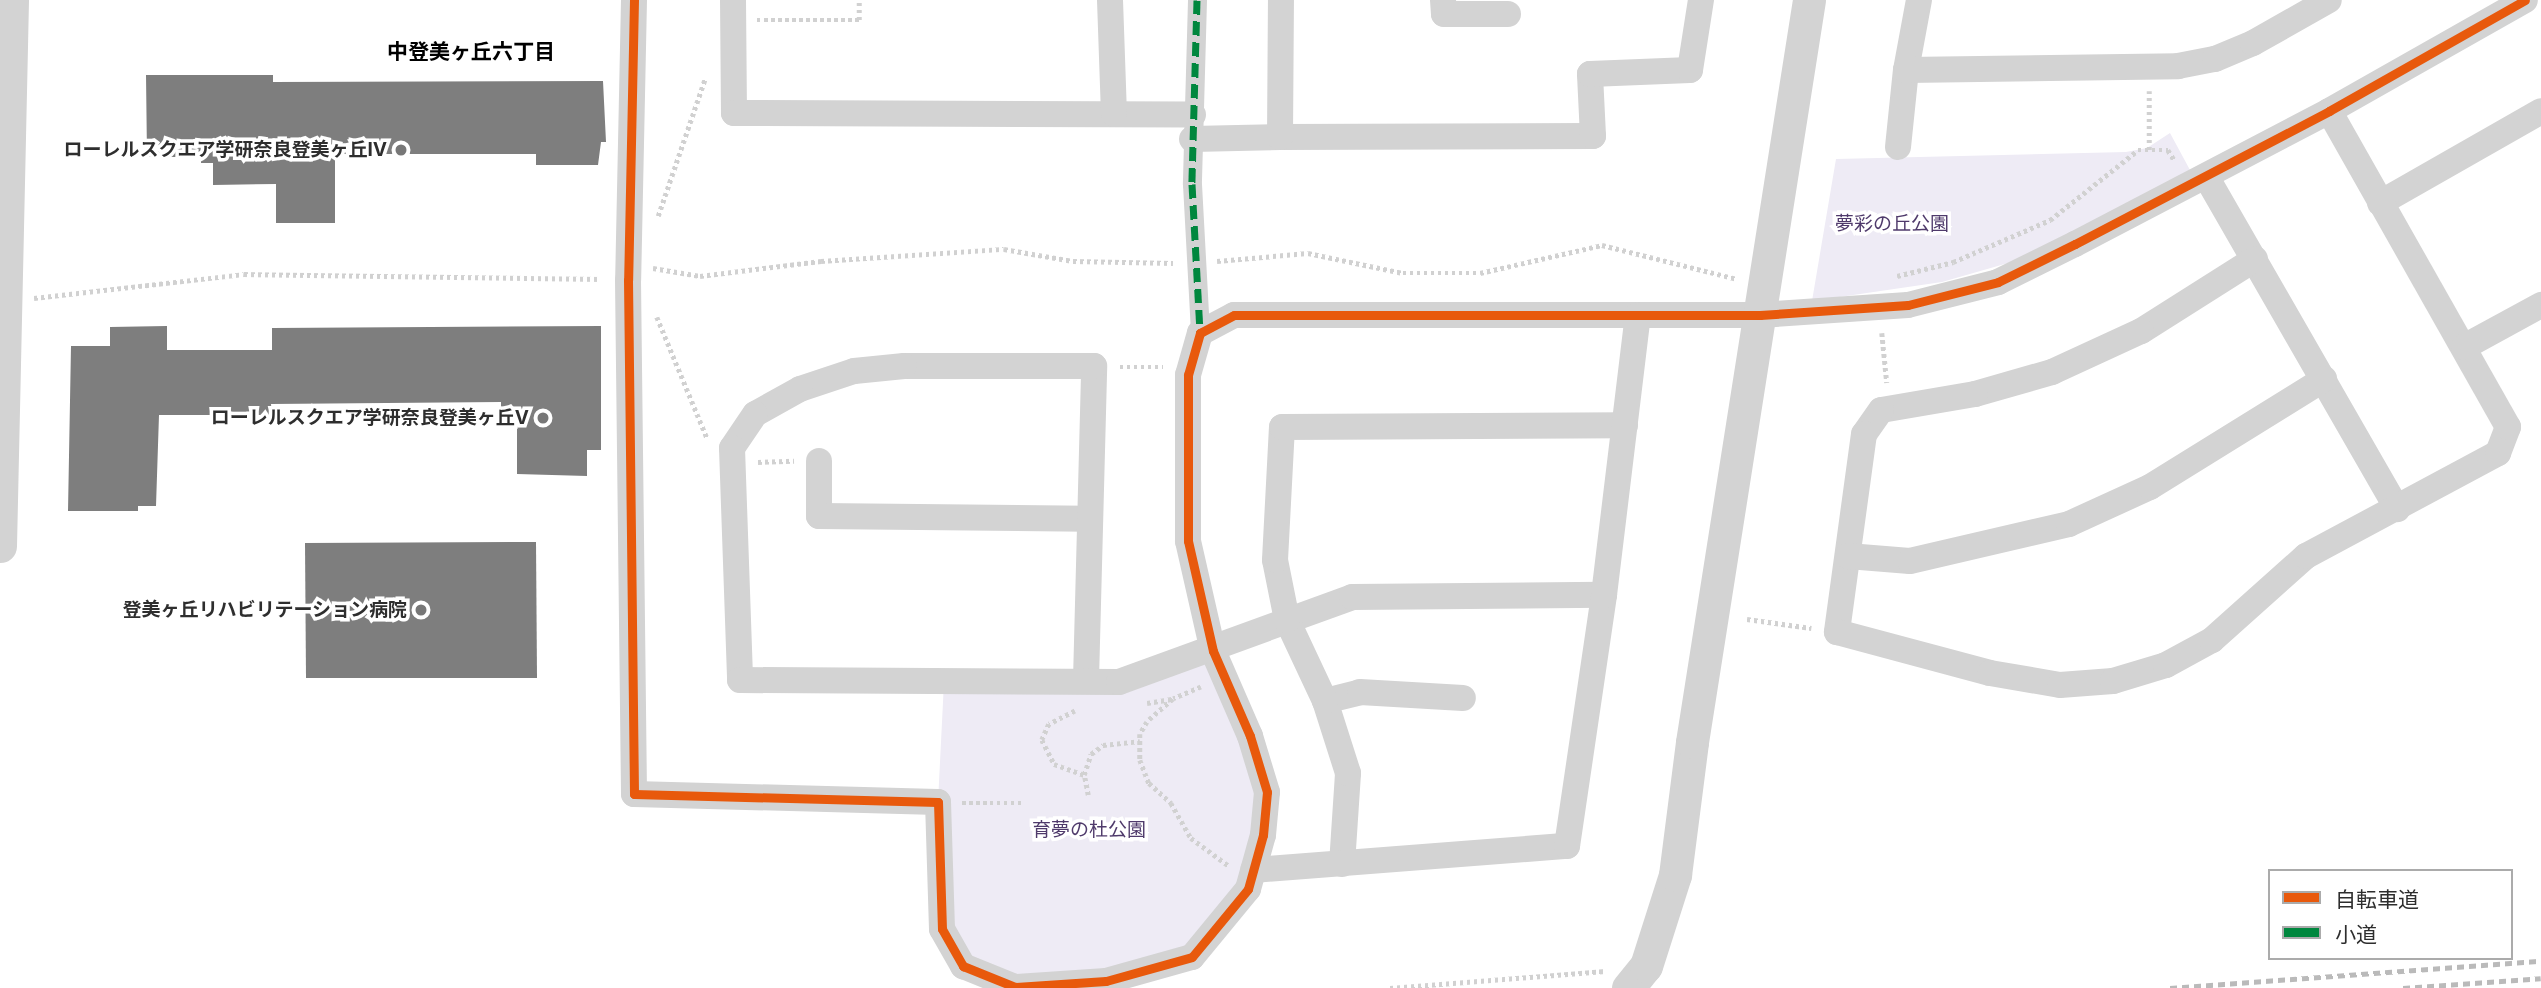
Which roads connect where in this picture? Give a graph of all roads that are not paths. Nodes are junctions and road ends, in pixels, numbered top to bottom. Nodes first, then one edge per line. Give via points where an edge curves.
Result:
1 (12, 0) edge
2 (634, 0) edge
3 (1110, 0) edge
4 (1197, 0) edge
5 (1281, 0) edge
6 (1444, 0) edge
7 (1701, 0) edge
8 (1809, 0) edge
9 (1919, 0) edge
10 (2329, 0) edge
11 (2525, 0) edge
12 (733, 10) edge
13 (1508, 13) dead end
14 (1906, 71) junction
15 (2329, 111) junction
16 (2541, 111) edge
17 (1114, 114) junction
18 (1193, 127) junction
19 (1280, 137) junction
20 (1898, 147) dead end
21 (2207, 178) junction
22 (2380, 203) junction
23 (2255, 259) junction
24 (3, 297) edge
25 (2541, 305) edge
26 (1638, 315) junction
27 (1760, 315) junction
28 (1200, 333) junction
29 (2464, 348) junction
30 (2324, 379) junction
31 (1625, 425) junction
32 (819, 461) dead end
33 (2397, 509) junction
34 (1087, 519) junction
35 (0, 546) edge
36 (1848, 556) junction
37 (1604, 595) junction
38 (1287, 620) junction
39 (1213, 651) junction
40 (1086, 680) junction
41 (1463, 698) dead end
42 (1325, 701) junction
43 (1342, 864) junction
44 (1253, 870) junction
45 (1631, 975) edge

1 - 24 street
2 - 44 street via 628,280 634,794 938,802 942,929 963,966 1015,987 1107,981 1192,957 1248,889
3 - 17 street
4 - 18 street
5 - 19 street
6 - 13 street via 1444,14
7 - 19 street via 1690,71 1590,74 1593,136
8 - 27 street
9 - 14 street
10 - 14 street via 2216,59 2149,69
11 - 15 street
12 - 17 street via 734,113
14 - 20 street
15 - 21 street
15 - 22 street
16 - 22 street
17 - 18 street
18 - 19 street
18 - 28 street via 1194,263
21 - 23 street
21 - 27 street via 1998,282 1908,305
22 - 29 street
23 - 30 street
23 - 36 street via 2141,331 2052,372 1975,394 1881,411 1864,434
24 - 35 street
25 - 29 street
26 - 27 street
26 - 28 street via 1234,315
26 - 31 street
27 - 45 street via 1675,875
28 - 39 street via 1188,375 1188,541
29 - 33 street via 2508,427 2498,453
30 - 33 street
30 - 36 street via 2150,487 2069,524 1910,561
31 - 37 street
31 - 38 street via 1282,427 1275,560
32 - 34 street via 819,516
33 - 36 street via 2306,556 2212,640 2166,665 2113,681 2060,685 1990,673 1836,632
34 - 40 street
34 - 40 street via 1094,366 904,366 855,371 800,389 755,414 732,448 740,680 865,684
37 - 38 street via 1352,597
37 - 43 street via 1567,846
38 - 39 street
38 - 42 street
39 - 40 street via 1119,682
39 - 44 street via 1250,736 1267,792
41 - 42 street via 1360,692
42 - 43 street via 1348,773
43 - 44 street

